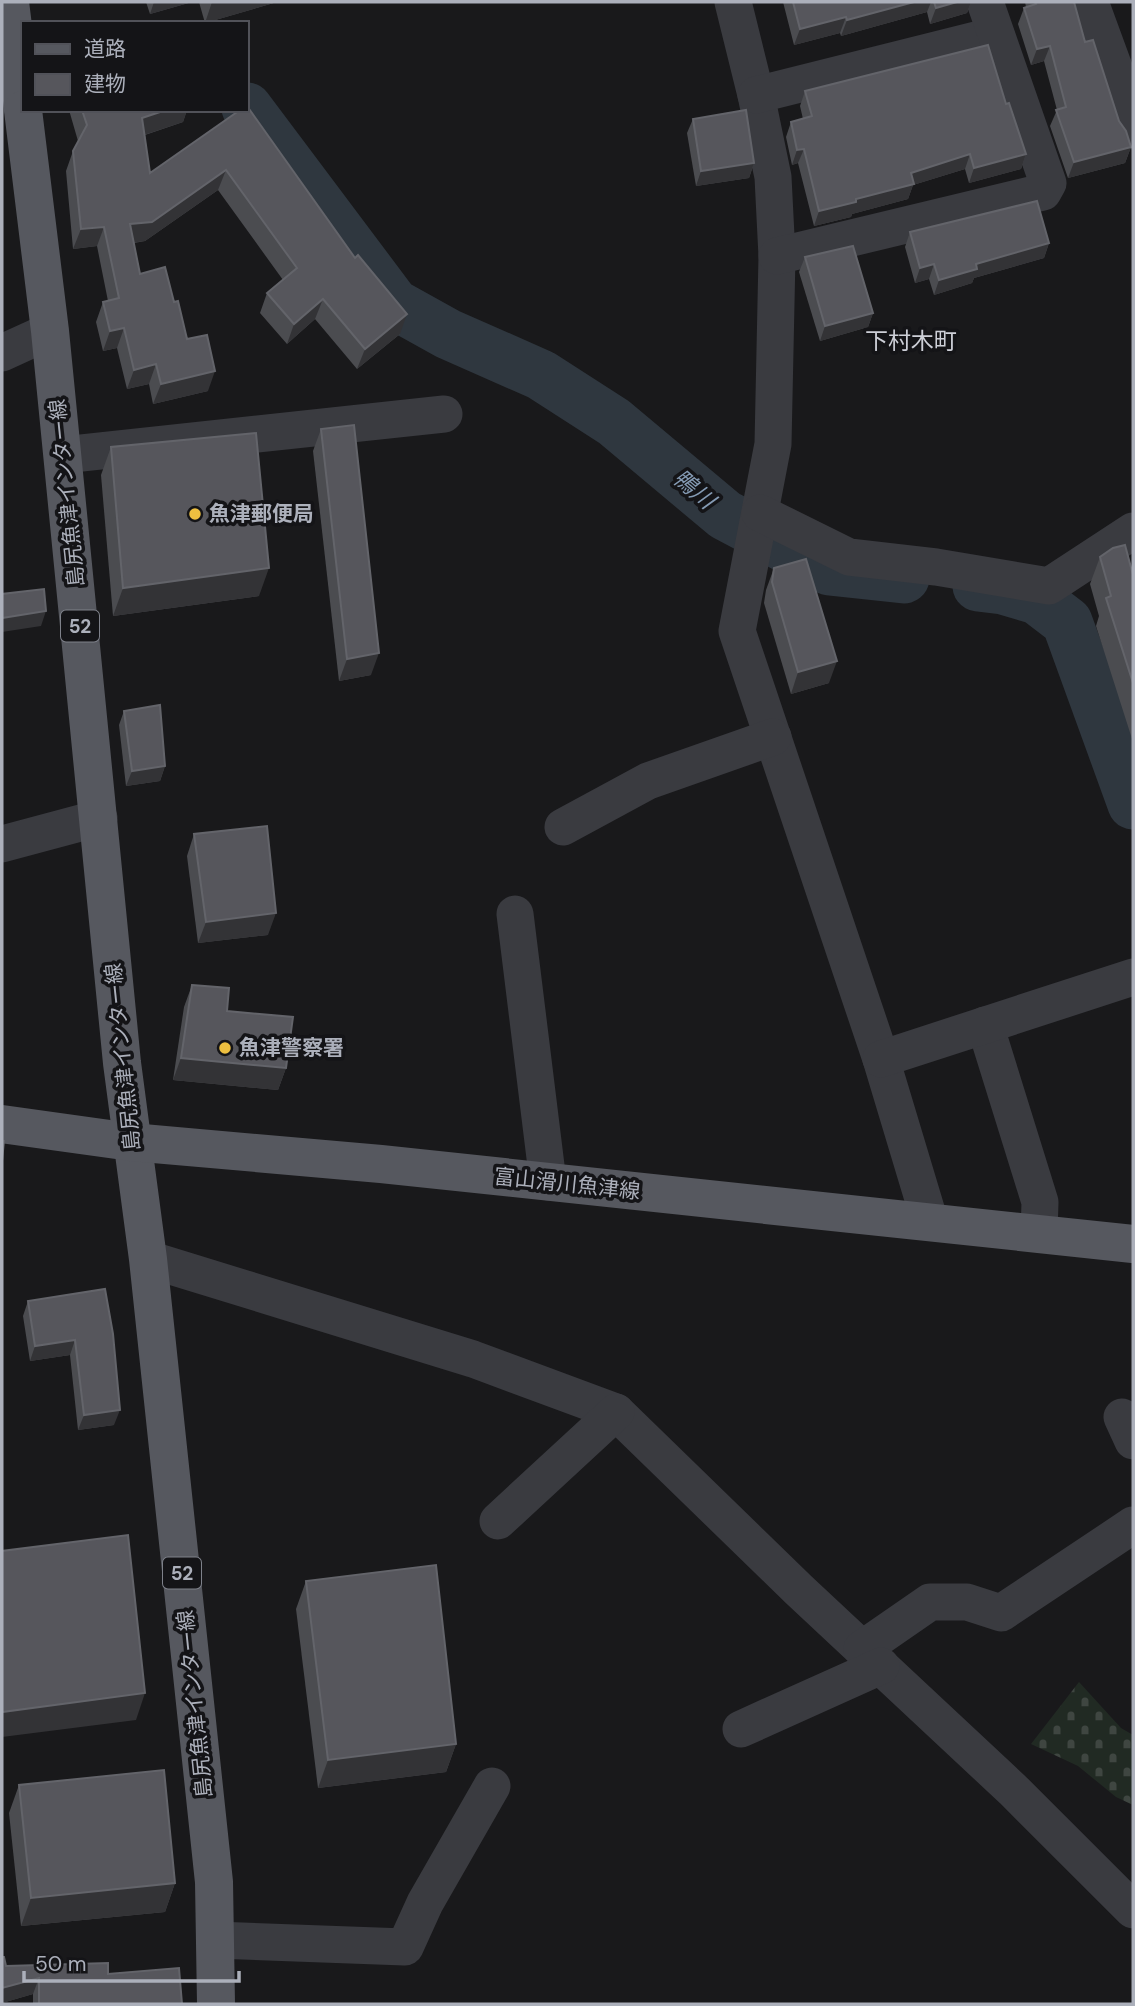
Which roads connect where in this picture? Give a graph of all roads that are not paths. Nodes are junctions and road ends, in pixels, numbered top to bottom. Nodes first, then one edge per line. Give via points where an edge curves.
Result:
1 (10, 2) edge
2 (733, 2) edge
3 (1090, 2) edge
4 (990, 19) edge
5 (21, 93) edge
6 (757, 95) junction
7 (23, 112) edge
8 (1133, 131) edge
9 (777, 256) junction
10 (50, 331) junction
11 (2, 353) edge
12 (444, 414) dead end
13 (63, 455) junction
14 (760, 513) junction
15 (1133, 531) edge
16 (773, 737) junction
17 (99, 818) junction
18 (563, 827) dead end
19 (2, 844) edge
20 (515, 915) dead end
21 (1133, 976) edge
22 (985, 1025) junction
23 (881, 1059) junction
24 (2, 1124) edge
25 (131, 1142) junction
26 (548, 1182) junction
27 (930, 1222) junction
28 (1040, 1234) junction
29 (1133, 1244) edge
30 (148, 1259) junction
31 (616, 1412) junction
32 (498, 1521) dead end
33 (1133, 1525) edge
34 (871, 1657) junction
35 (741, 1729) dead end
36 (492, 1786) dead end
37 (1133, 1910) edge
38 (215, 1940) junction
39 (216, 2004) edge

1 - 5 main road, 島尻魚津インター線 / 52
2 - 6 street
3 - 8 street
4 - 6 street
4 - 9 street via 1048,183 1043,192
6 - 9 street via 773,177
7 - 10 main road, 島尻魚津インター線 / 52
9 - 14 street via 773,444
10 - 11 street
10 - 13 main road, 島尻魚津インター線 / 52
12 - 13 street
13 - 17 main road, 島尻魚津インター線 / 52
14 - 15 street via 849,557 1049,586
14 - 16 street via 737,631
16 - 18 street via 648,781
16 - 23 street
17 - 19 street
17 - 25 main road, 島尻魚津インター線 / 52
20 - 26 street
21 - 22 street
22 - 23 street
22 - 28 street via 1040,1202
23 - 27 street
24 - 25 main road, 富山滑川魚津線
25 - 26 main road, 富山滑川魚津線
25 - 30 main road, 島尻魚津インター線 / 52
26 - 27 main road, 富山滑川魚津線
27 - 28 main road, 富山滑川魚津線
28 - 29 main road, 富山滑川魚津線
30 - 31 street via 473,1359
30 - 38 main road, 島尻魚津インター線 / 52 via 214,1882
31 - 32 street
31 - 34 street
33 - 34 street via 1001,1612 967,1602 930,1602
34 - 35 street
34 - 37 street
36 - 38 street via 405,1947
38 - 39 main road, 島尻魚津インター線 / 52

